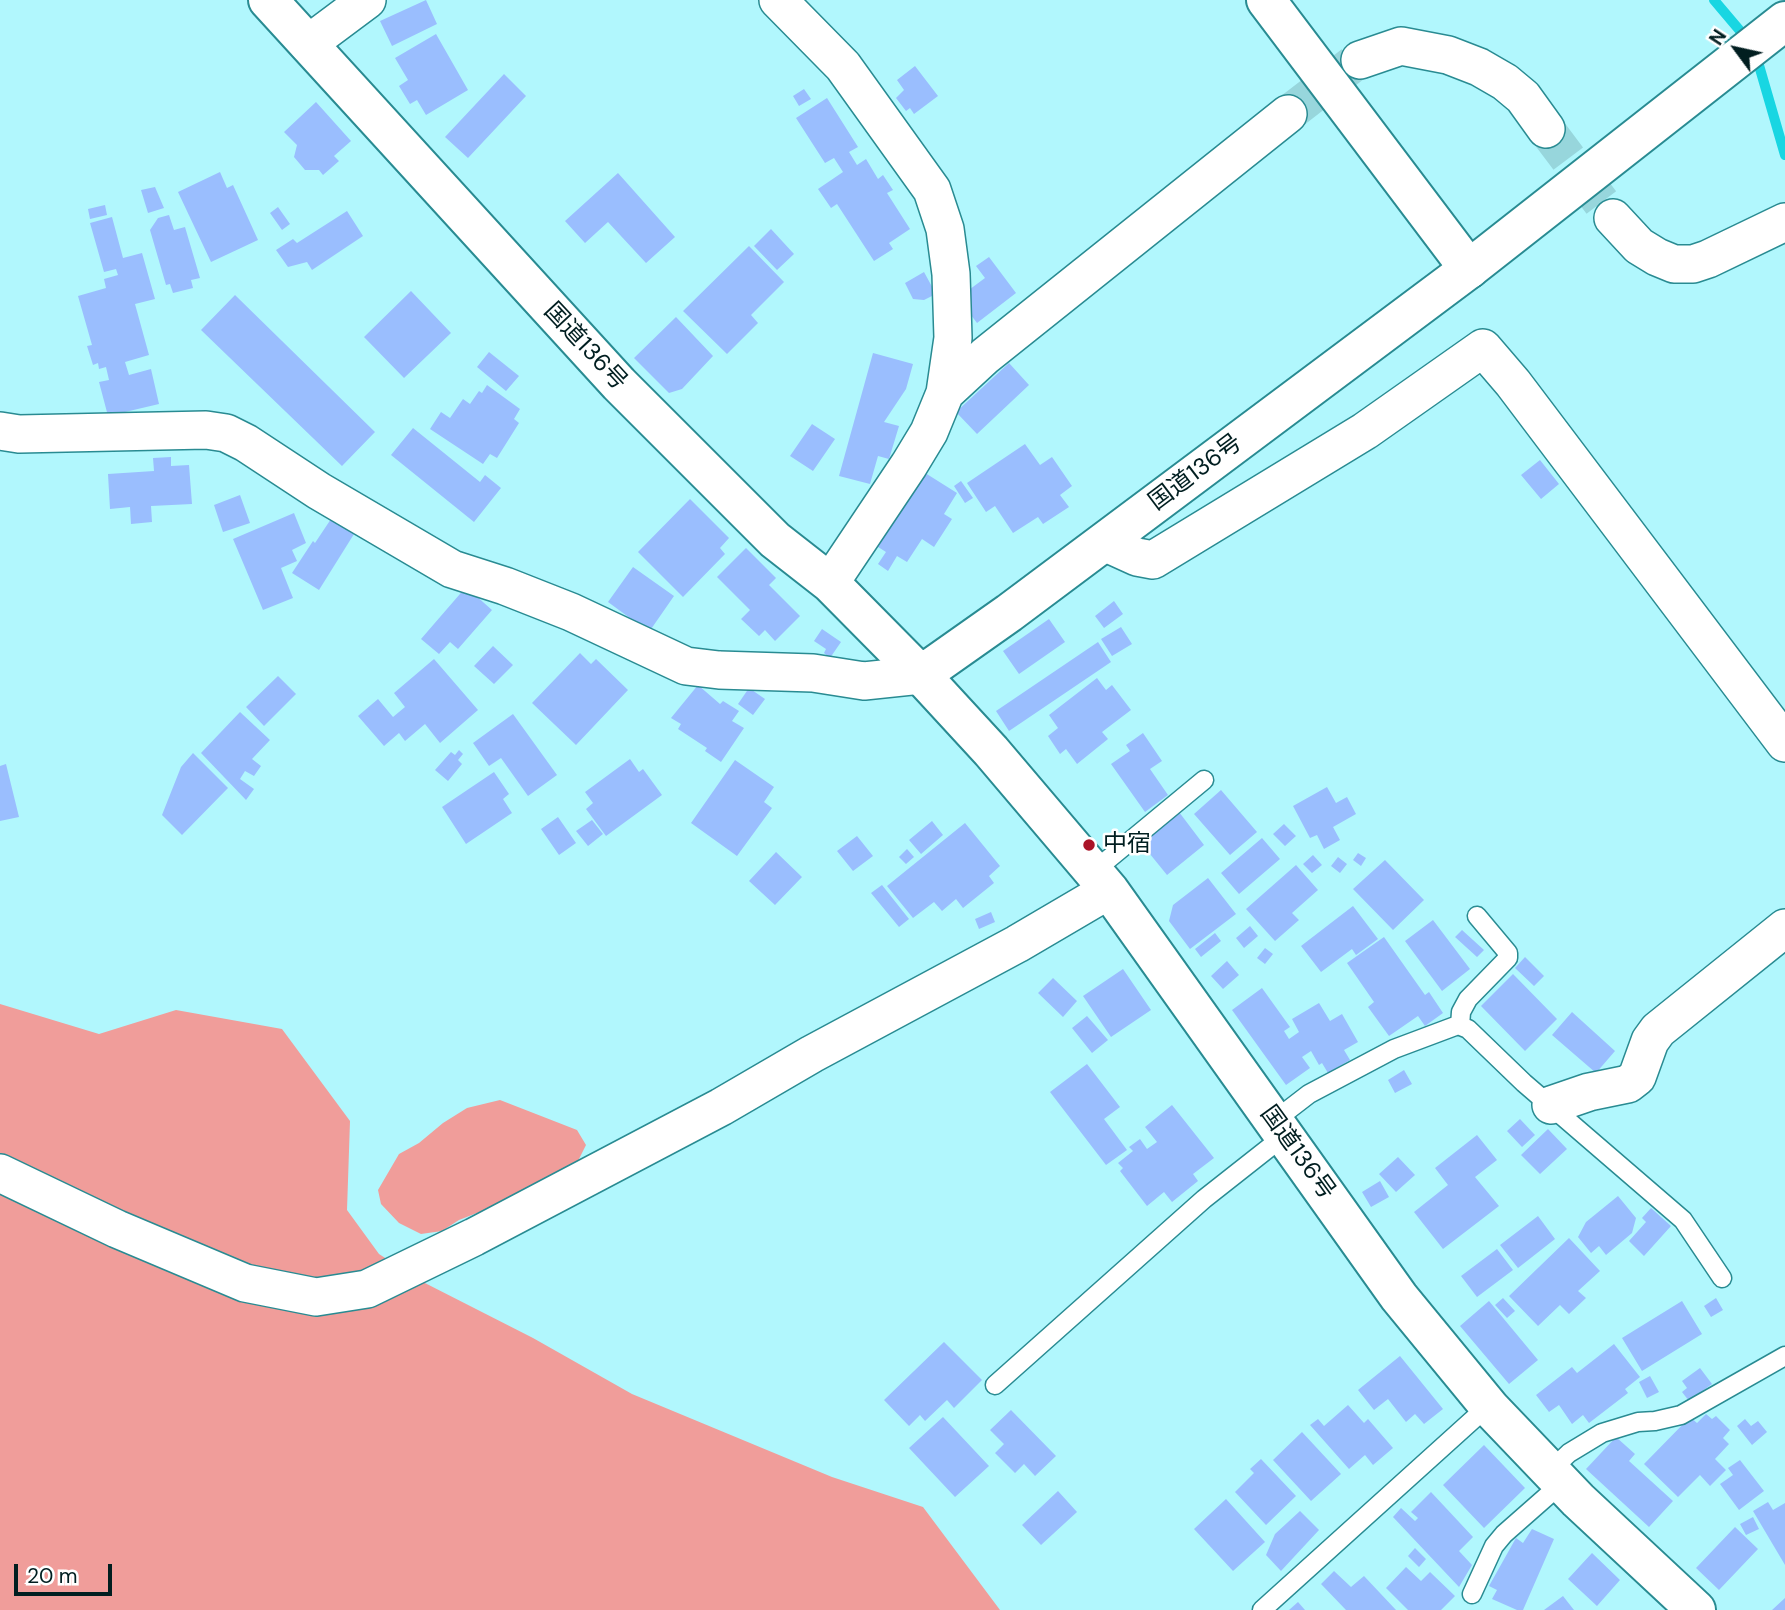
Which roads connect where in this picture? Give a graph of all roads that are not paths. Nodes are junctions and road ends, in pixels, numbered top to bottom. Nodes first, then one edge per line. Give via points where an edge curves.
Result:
1 (268, 0) edge
2 (367, 0) edge
3 (778, 0) edge
4 (1266, 0) edge
5 (1785, 21) edge
6 (308, 44) junction
7 (1360, 60) tunnel mouth
8 (1288, 114) tunnel mouth
9 (1546, 129) tunnel mouth
10 (1613, 218) tunnel mouth
11 (1785, 222) edge
12 (1469, 269) junction
13 (945, 393) junction
14 (0, 430) edge
15 (1104, 542) junction
16 (830, 583) junction
17 (921, 676) junction
18 (1785, 743) edge
19 (1204, 780) dead end
20 (1101, 881) junction
21 (1477, 916) dead end
22 (1785, 928) edge
23 (1460, 1026) junction
24 (1551, 1105) junction
25 (1279, 1128) junction
26 (0, 1173) edge
27 (1722, 1279) dead end
28 (1785, 1356) edge
29 (995, 1385) dead end
30 (1488, 1406) junction
31 (1556, 1477) junction
32 (1472, 1594) dead end
33 (1262, 1610) edge
34 (1696, 1610) edge

1 - 6 main road, 国道136号
2 - 6 street
3 - 13 street via 843,66 932,190 945,229 951,274 953,338
4 - 12 main road
5 - 12 main road, 国道136号
6 - 16 main road, 国道136号 via 619,384 775,540
7 - 9 street via 1401,46 1448,55 1506,82
8 - 13 street
10 - 11 street via 1639,246 1674,264 1708,259
12 - 15 main road, 国道136号
13 - 16 street via 909,466
14 - 17 street via 19,434 226,433 452,569 571,612 687,666 813,673 864,681
15 - 17 main road, 国道136号
15 - 18 street via 1153,560 1365,431 1483,348
16 - 17 main road, 国道136号
17 - 20 main road, 国道136号
19 - 20 lane
20 - 25 main road, 国道136号
20 - 26 street via 1017,944 721,1107 367,1289 316,1297 245,1283
21 - 23 lane via 1508,958 1468,999
22 - 24 street via 1658,1030 1637,1077 1628,1084
23 - 24 lane
23 - 25 lane via 1394,1049 1310,1094
24 - 27 lane via 1683,1220
25 - 29 lane
25 - 30 main road, 国道136号 via 1399,1297
28 - 31 lane via 1681,1415 1601,1433 1569,1453
30 - 31 main road, 国道136号
30 - 33 lane
31 - 32 lane via 1494,1546
31 - 34 main road, 国道136号

